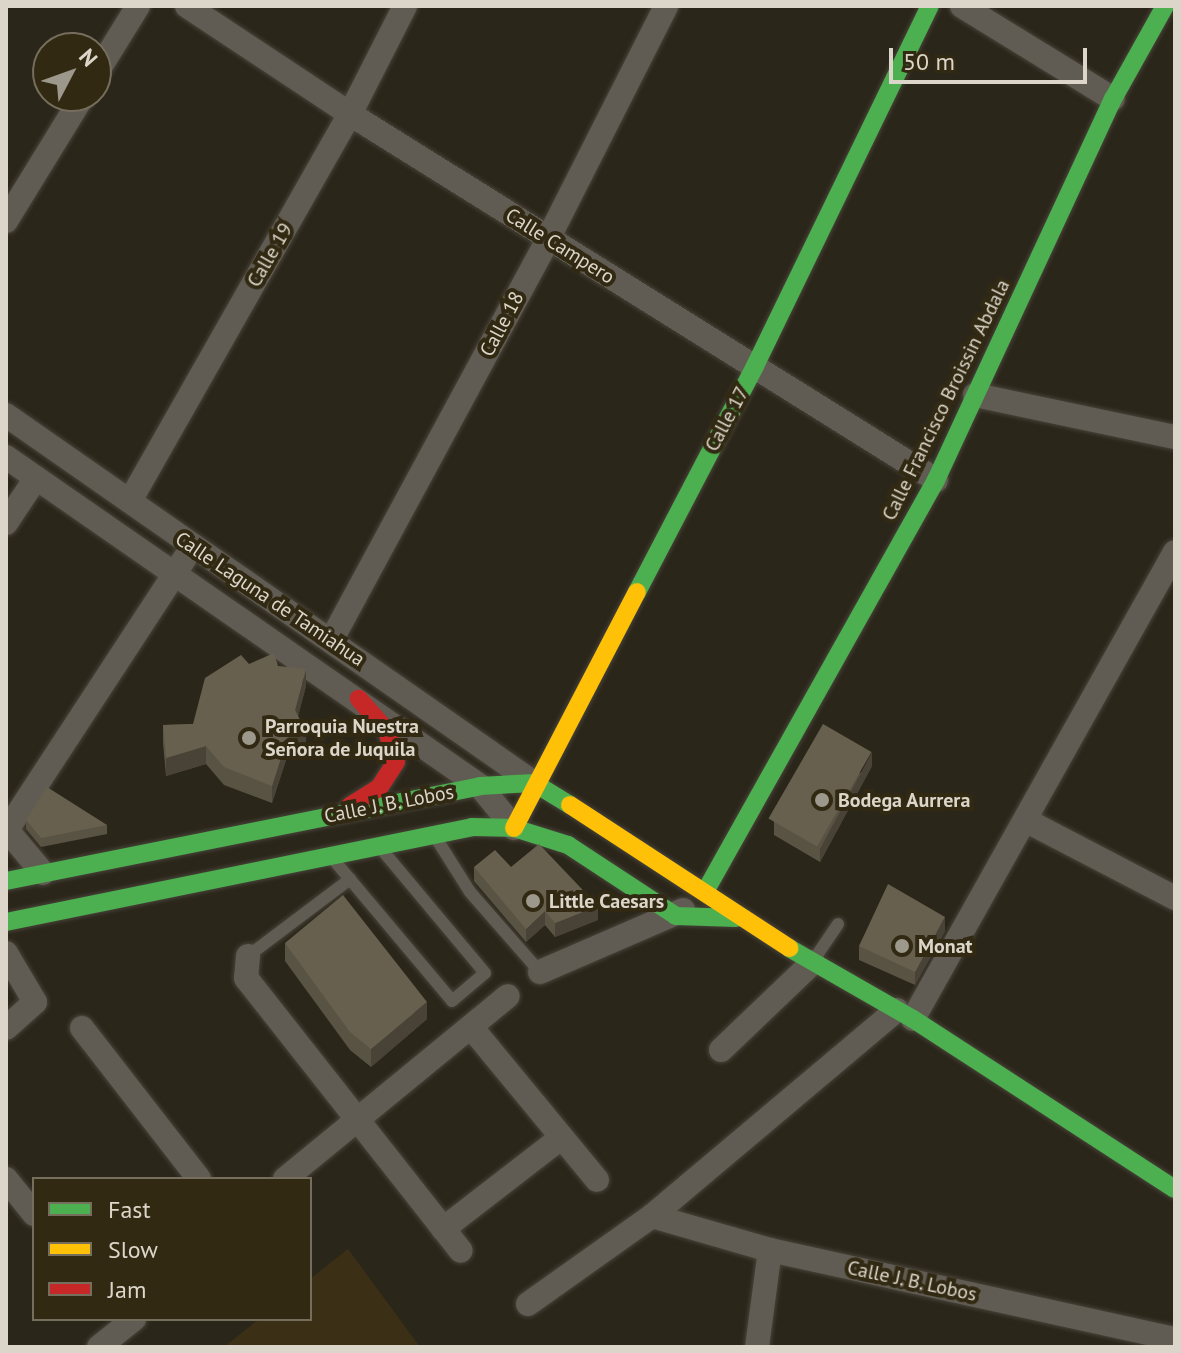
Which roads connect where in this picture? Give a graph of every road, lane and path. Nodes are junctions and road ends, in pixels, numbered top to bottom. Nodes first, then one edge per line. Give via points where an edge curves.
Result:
1 (138, 6) edge
2 (187, 6) edge
3 (405, 6) edge
4 (666, 6) edge
5 (930, 6) edge
6 (962, 6) edge
7 (1165, 6) edge
8 (112, 48) edge
9 (1113, 99) junction
10 (73, 112) edge
11 (350, 114) junction
12 (6, 221) edge
13 (548, 239) junction
14 (755, 366) junction
15 (975, 395) junction
16 (6, 415) edge
17 (1175, 437) edge
18 (6, 457) edge
19 (36, 478) junction
20 (936, 480) junction
21 (130, 501) junction
22 (6, 523) edge
23 (192, 547) junction
24 (1175, 552) edge
25 (177, 572) junction
26 (332, 639) junction
27 (359, 699) junction
28 (534, 783) junction
29 (480, 786) junction
30 (324, 817) junction
31 (1027, 821) junction
32 (514, 828) junction
33 (6, 830) edge
34 (434, 836) junction
35 (380, 847) junction
36 (333, 859) junction
37 (43, 873) junction
38 (350, 879) junction
39 (6, 881) edge
40 (706, 890) junction
41 (1175, 898) edge
42 (676, 916) junction
43 (736, 918) junction
44 (6, 922) edge
45 (838, 924) dead end
46 (6, 953) edge
47 (248, 956) joint
48 (813, 962) junction
49 (540, 972) joint
50 (508, 996) dead end
51 (905, 1015) junction
52 (471, 1027) junction
53 (6, 1028) edge
54 (82, 1028) dead end
55 (721, 1050) dead end
56 (354, 1121) junction
57 (562, 1137) junction
58 (197, 1177) edge
59 (287, 1177) edge
60 (6, 1179) edge
61 (597, 1180) dead end
62 (1175, 1189) edge
63 (32, 1212) edge
64 (652, 1216) junction
65 (443, 1229) junction
66 (770, 1250) junction
67 (461, 1251) dead end
68 (528, 1304) dead end
69 (125, 1322) edge
70 (1175, 1339) edge
71 (99, 1347) edge
72 (757, 1347) edge

1 - 8 street
2 - 11 street, Calle Campero
3 - 11 street, Calle 19
4 - 13 street, Calle 18
5 - 14 main road, Calle 17
6 - 9 street
7 - 9 main road, Calle Francisco Broissin Abdala
9 - 15 main road, Calle Francisco Broissin Abdala
10 - 12 street
11 - 13 street, Calle Campero
11 - 21 street, Calle 19
13 - 14 street, Calle Campero
13 - 26 street, Calle 18
14 - 20 street, Calle Campero
14 - 28 main road, Calle 17
15 - 17 street
15 - 20 main road, Calle Francisco Broissin Abdala
16 - 21 street, Calle Laguna de Tamiahua
18 - 19 street, Calle Laguna de Tamiahua
19 - 22 street
19 - 25 street, Calle Laguna de Tamiahua
20 - 40 main road, Calle Francisco Broissin Abdala
21 - 23 street, Calle Laguna de Tamiahua
23 - 25 street
23 - 26 street, Calle Laguna de Tamiahua
24 - 31 street
25 - 27 street, Calle Laguna de Tamiahua
25 - 33 street
26 - 28 street, Calle Laguna de Tamiahua
27 - 29 street, Calle Laguna de Tamiahua
27 - 30 main road via 387,731 396,762 379,788
28 - 29 main road, Calle J. B. Lobos
28 - 32 main road, Calle 17
28 - 40 main road
29 - 30 main road, Calle J. B. Lobos
29 - 32 street, Calle Laguna de Tamiahua
30 - 37 main road, Calle J. B. Lobos
31 - 41 street
31 - 51 street
32 - 34 main road, Calle J. B. Lobos via 472,827
32 - 42 main road, Calle J. B. Lobos via 568,845
33 - 37 street
34 - 35 main road, Calle J. B. Lobos
34 - 49 lane via 470,892
35 - 36 main road, Calle J. B. Lobos
35 - 38 lane via 485,973 452,1001
36 - 38 lane
36 - 44 main road, Calle J. B. Lobos
37 - 39 main road, Calle J. B. Lobos
38 - 47 lane
40 - 42 street
40 - 43 main road
42 - 43 main road
42 - 49 street
43 - 48 main road
45 - 48 lane
46 - 53 street via 35,1002
47 - 56 street via 246,978
48 - 51 main road
48 - 55 street
50 - 52 street
51 - 62 main road
51 - 64 street
52 - 56 street
52 - 57 street
54 - 58 street
56 - 59 street
56 - 65 street
57 - 61 street
57 - 65 street
60 - 63 street
64 - 66 street, Calle J. B. Lobos
64 - 68 street
65 - 67 street
66 - 70 street, Calle J. B. Lobos
66 - 72 street
69 - 71 street

